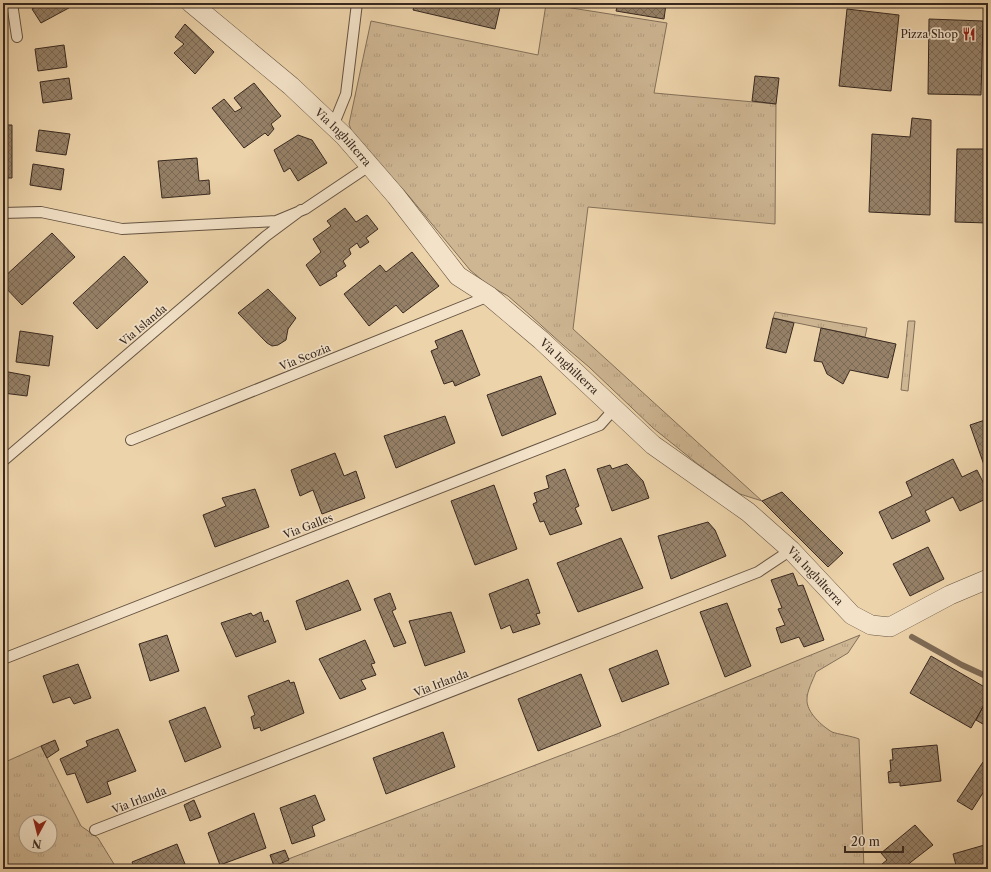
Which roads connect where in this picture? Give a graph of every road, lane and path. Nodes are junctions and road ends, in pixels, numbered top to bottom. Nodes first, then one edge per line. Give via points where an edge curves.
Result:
1 (12, 3) edge
2 (191, 3) edge
3 (357, 3) edge
4 (17, 37) dead end
5 (333, 126) junction
6 (369, 166) junction
7 (301, 210) junction
8 (3, 213) edge
9 (489, 296) junction
10 (616, 408) junction
11 (131, 440) dead end
12 (3, 461) edge
13 (791, 550) junction
14 (988, 579) edge
15 (3, 659) edge
16 (95, 830) dead end

1 - 4 lane
2 - 5 street, Via Inghilterra via 291,86
3 - 5 lane via 346,94
5 - 6 street, Via Inghilterra
6 - 7 lane, Via Islanda
6 - 9 street, Via Inghilterra via 458,276
7 - 8 lane, Via Islanda via 276,221 122,229 41,212
7 - 12 lane, Via Islanda via 266,236
9 - 10 street, Via Inghilterra
9 - 11 lane, Via Scozia
10 - 13 street, Via Inghilterra via 653,445 748,512
10 - 15 lane, Via Galles via 600,425
13 - 14 street, Via Inghilterra via 852,615 880,627 896,624 950,595
13 - 16 lane, Via Irlanda via 758,572

